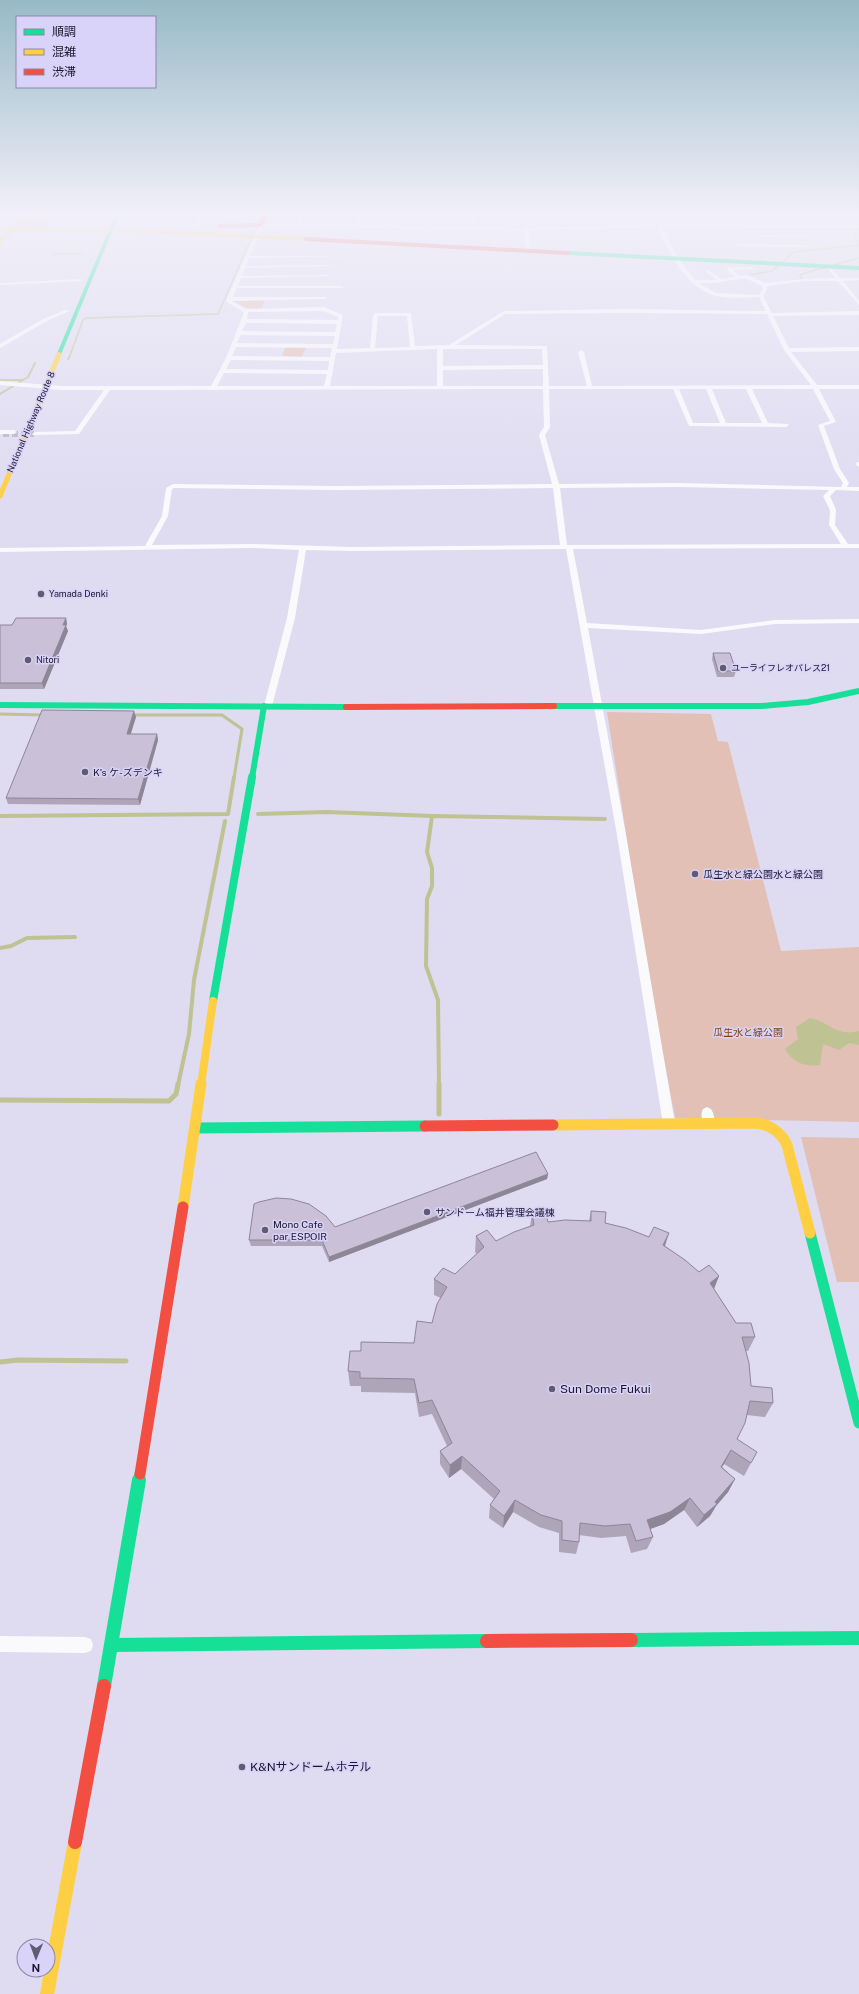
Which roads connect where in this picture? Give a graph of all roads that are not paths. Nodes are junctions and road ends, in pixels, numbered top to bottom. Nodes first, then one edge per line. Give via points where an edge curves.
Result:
1 (68, 308) edge
2 (79, 308) edge
3 (240, 308) edge
4 (766, 308) edge
5 (324, 309) joint
6 (67, 311) junction
7 (245, 311) junction
8 (859, 313) edge
9 (769, 314) junction
10 (244, 321) junction
11 (339, 322) junction
12 (60, 326) dead end
13 (239, 333) junction
14 (337, 334) junction
15 (234, 345) junction
16 (0, 346) edge
17 (440, 347) junction
18 (449, 347) junction
19 (334, 348) junction
20 (413, 348) junction
21 (859, 349) edge
22 (372, 350) junction
23 (787, 350) junction
24 (581, 352) dead end
25 (229, 358) junction
26 (332, 359) junction
27 (440, 368) junction
28 (545, 368) junction
29 (222, 371) junction
30 (330, 372) junction
31 (37, 378) dead end
32 (0, 383) edge
33 (214, 386) junction
34 (545, 386) junction
35 (859, 386) edge
36 (327, 387) junction
37 (440, 387) junction
38 (590, 387) junction
39 (675, 387) junction
40 (708, 387) junction
41 (748, 387) junction
42 (815, 387) junction
43 (46, 388) junction
44 (108, 388) junction
45 (32, 391) junction
46 (724, 425) junction
47 (766, 425) junction
48 (786, 425) dead end
49 (35, 434) tunnel mouth
50 (556, 485) junction
51 (834, 488) junction
52 (843, 489) junction
53 (859, 489) edge
54 (0, 496) edge
55 (845, 545) junction
56 (859, 546) edge
57 (567, 547) junction
58 (147, 548) junction
59 (303, 548) junction
60 (0, 550) edge
61 (859, 621) edge
62 (584, 625) junction
63 (859, 691) edge
64 (0, 705) edge
65 (266, 706) junction
66 (600, 706) junction
67 (669, 1124) junction
68 (196, 1128) junction
69 (859, 1423) edge
70 (859, 1638) edge
71 (0, 1644) edge
72 (85, 1645) dead end
73 (112, 1645) junction
74 (47, 1994) edge

1 - 6 main road
2 - 43 main road, National Highway Route 8
3 - 7 street
4 - 9 street
5 - 7 street
5 - 11 street via 341,316
6 - 12 main road
6 - 16 street via 45,320
7 - 10 street
8 - 9 street
9 - 18 street via 625,311 504,313
9 - 23 street
10 - 11 street
10 - 13 street
11 - 14 street
13 - 14 street
13 - 15 street
14 - 19 street
15 - 19 street
15 - 25 street
17 - 18 street
17 - 20 street
17 - 27 street
18 - 28 street via 545,347
19 - 22 street
19 - 26 street
20 - 22 street
20 - 22 street via 409,314 376,315
21 - 23 street
23 - 42 street
24 - 38 street
25 - 26 street
25 - 29 street
26 - 30 street
27 - 28 street
27 - 37 street
28 - 34 street
29 - 30 street
29 - 33 street
30 - 36 street
31 - 45 main road, National Highway Route 8
32 - 45 street
33 - 36 street
33 - 44 street
34 - 37 street
34 - 38 street
34 - 50 street via 547,427 542,435
35 - 42 street
36 - 37 street
38 - 39 street
39 - 40 street
39 - 46 street via 691,425
40 - 41 street
40 - 46 street
41 - 42 street
41 - 47 street
42 - 52 street via 833,422 821,425 833,452 837,469 845,480
43 - 44 street
43 - 45 street
43 - 54 main road, National Highway Route 8
44 - 49 street via 77,433
46 - 47 street
47 - 48 street
50 - 51 street
50 - 57 street
50 - 58 street via 337,488 173,486 169,488 165,516
51 - 52 street
51 - 55 street via 826,496 833,510 832,525
52 - 53 street
55 - 56 street
55 - 57 street
57 - 59 street
57 - 62 street
58 - 59 street
58 - 60 street
59 - 65 street via 291,618
61 - 62 street via 775,622 701,632
62 - 66 street
63 - 66 main road via 786,705
64 - 65 main road
65 - 66 main road
65 - 68 main road via 242,824 207,1037
66 - 67 street via 644,960
67 - 68 main road
67 - 69 main road via 708,1118 758,1123 777,1128 783,1135
68 - 73 main road
70 - 73 main road
71 - 72 street
73 - 74 main road

